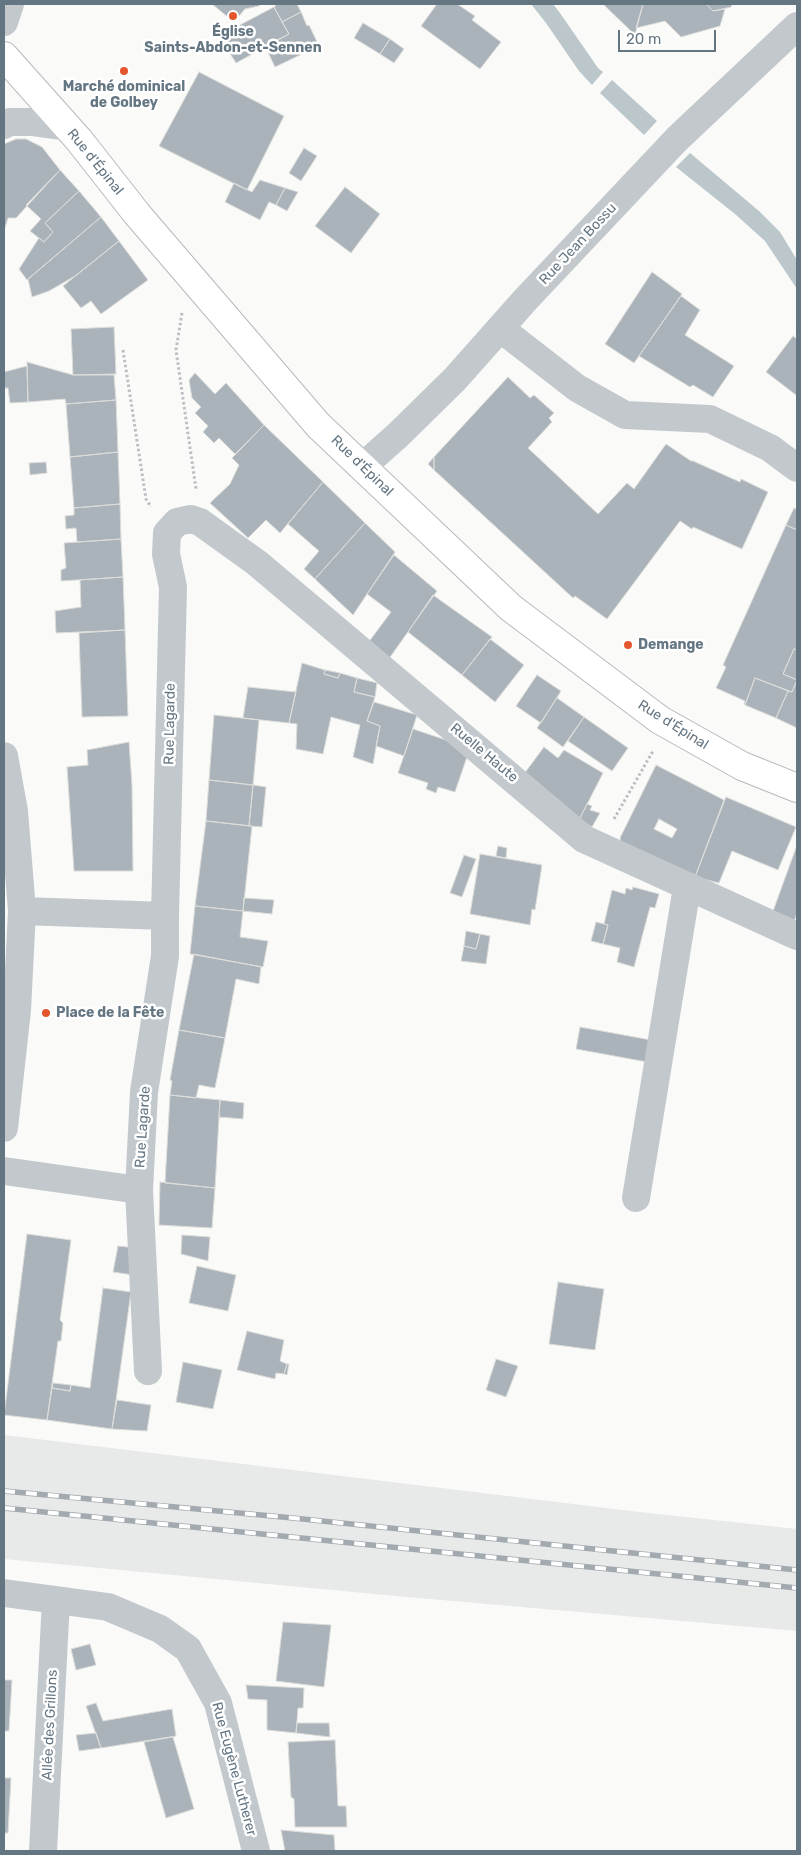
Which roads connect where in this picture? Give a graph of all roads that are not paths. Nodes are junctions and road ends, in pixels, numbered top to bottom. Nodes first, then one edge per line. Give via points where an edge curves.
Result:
1 (10, 4) edge
2 (4, 22) edge
3 (797, 26) edge
4 (4, 56) edge
5 (4, 125) edge
6 (68, 127) junction
7 (501, 328) junction
8 (362, 466) junction
9 (797, 468) edge
10 (200, 522) joint
11 (4, 756) edge
12 (797, 788) edge
13 (687, 887) junction
14 (22, 910) junction
15 (165, 916) junction
16 (797, 936) edge
17 (4, 1128) edge
18 (4, 1171) edge
19 (139, 1190) junction
20 (636, 1198) dead end
21 (148, 1371) dead end
22 (4, 1593) edge
23 (56, 1600) junction
24 (43, 1851) edge
25 (256, 1851) edge

1 - 2 street
3 - 7 street, Rue Jean Bossu via 677,139
4 - 6 main road, Rue d'Épinal
5 - 6 street via 31,122
6 - 8 main road, Rue d'Épinal via 137,214 318,424
7 - 8 street, Rue Jean Bossu via 455,379
7 - 9 street via 577,388 625,415 710,419 770,448
8 - 12 main road, Rue d'Épinal via 511,608 668,724 742,766
10 - 13 street, Ruelle Haute via 257,563 584,839
10 - 15 street, Rue Lagarde via 191,519 177,522 167,534 166,554 173,587
11 - 14 street via 14,811
13 - 16 street, Ruelle Haute
13 - 20 street
14 - 15 street
14 - 17 street via 18,1010
15 - 19 street, Rue Lagarde via 165,956 144,1092
18 - 19 street
19 - 21 street, Rue Lagarde
22 - 23 street, Rue Eugène Lutherer
23 - 24 street, Allée des Grillons
23 - 25 street, Rue Eugène Lutherer via 108,1607 160,1629 188,1649 218,1702

